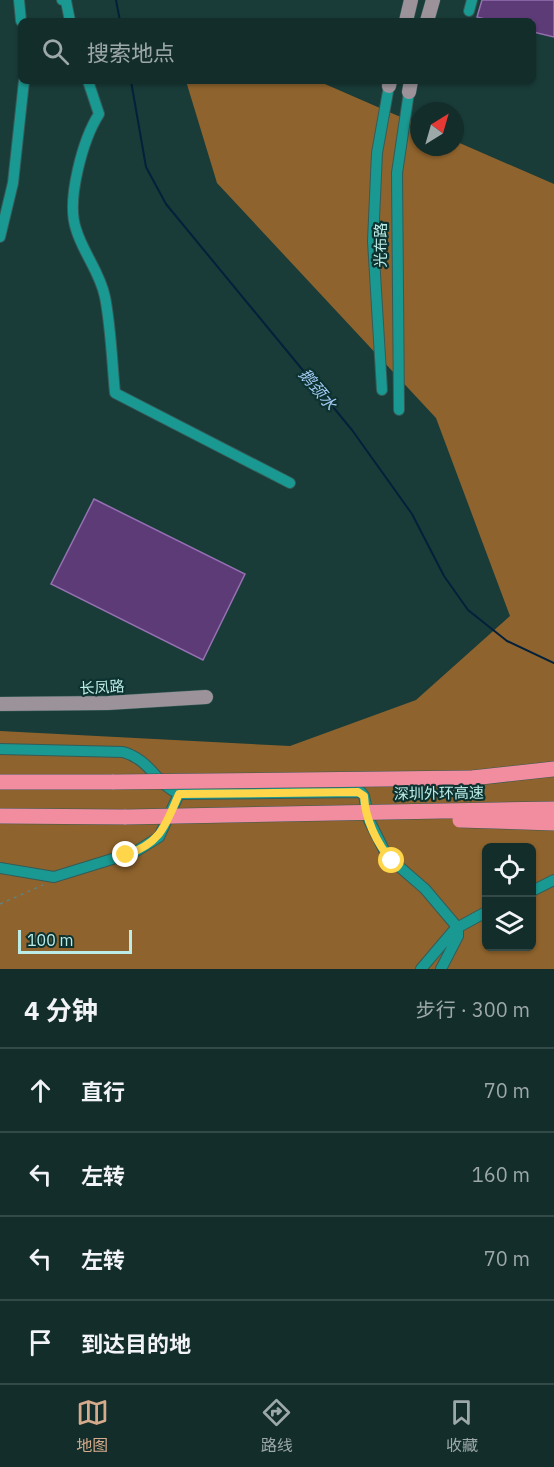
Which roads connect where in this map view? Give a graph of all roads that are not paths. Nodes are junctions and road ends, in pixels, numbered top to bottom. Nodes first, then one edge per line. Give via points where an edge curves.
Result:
1 (19, 0) edge
2 (63, 0) edge
3 (411, 0) edge
4 (433, 0) edge
5 (21, 18) edge
6 (69, 18) edge
7 (407, 18) edge
8 (428, 18) edge
9 (24, 84) edge
10 (89, 84) edge
11 (389, 84) edge
12 (410, 86) edge
13 (0, 237) edge
14 (382, 390) dead end
15 (399, 410) dead end
16 (290, 483) dead end
17 (0, 697) edge
18 (0, 704) edge
19 (0, 749) edge
20 (554, 770) edge
21 (472, 778) junction
22 (554, 778) edge
23 (0, 782) edge
24 (179, 794) junction
25 (554, 808) edge
26 (355, 813) junction
27 (0, 816) edge
28 (554, 823) edge
29 (0, 868) edge
30 (554, 880) edge
31 (536, 889) edge
32 (482, 914) edge
33 (458, 928) junction
34 (421, 969) edge
35 (441, 969) edge

1 - 5 street
2 - 6 street
3 - 7 main road
4 - 8 main road
9 - 13 street via 13,183
10 - 16 street via 99,114 81,162 73,208 76,229 100,277 105,298 115,393
11 - 14 street, 光布路 via 377,153 373,240
12 - 15 street, 光布路 via 397,173
17 - 18 main road, 长凤路 via 206,693 108,703
19 - 24 street via 123,752 141,759
20 - 21 highway
21 - 22 highway, 深圳外环高速
21 - 23 highway, 深圳外环高速, bridge
24 - 29 street via 162,833 150,844 126,855 54,877
24 - 33 street via 361,792 369,820 387,856 425,889
25 - 26 highway, 深圳外环高速, bridge
26 - 27 highway, 深圳外环高速, bridge
26 - 28 highway, bridge
30 - 31 street
32 - 33 street
33 - 34 street
33 - 35 street via 458,936

